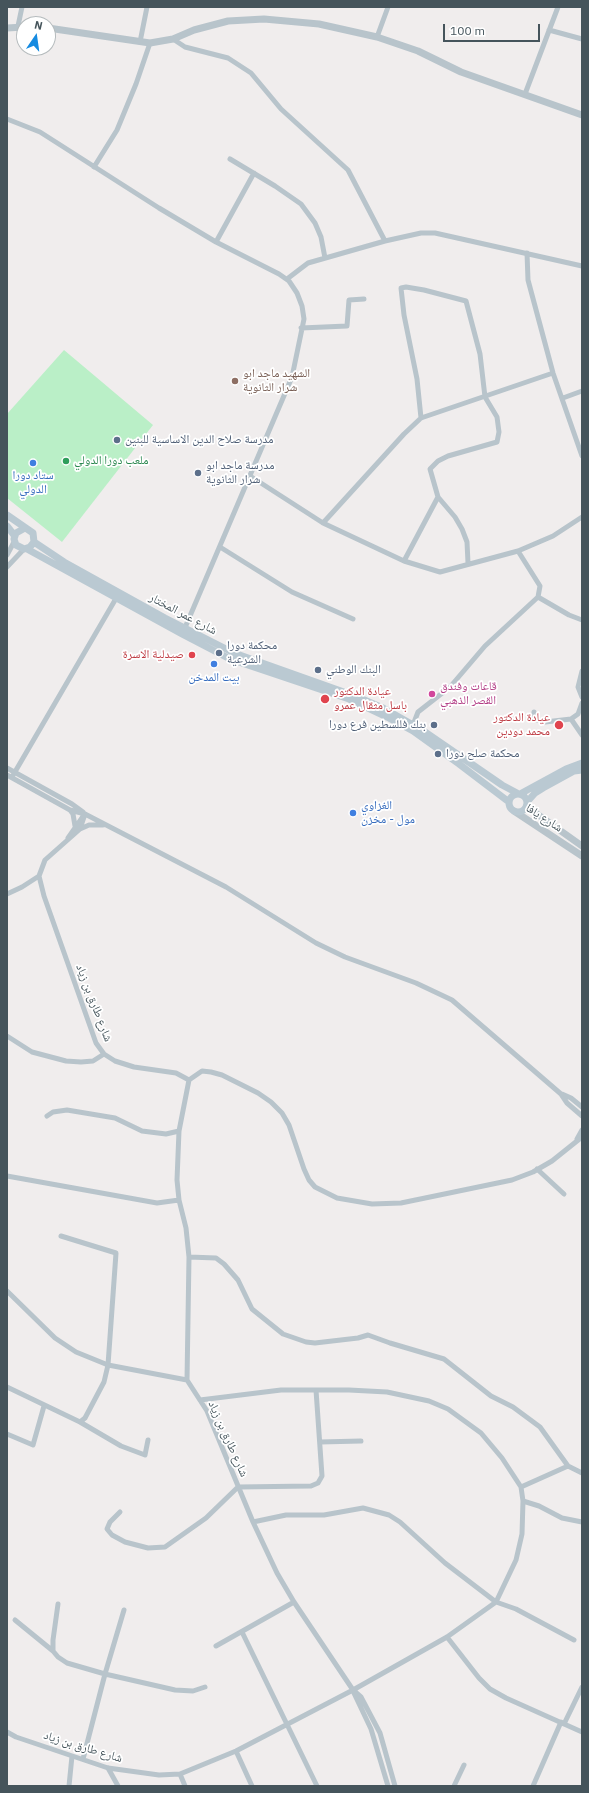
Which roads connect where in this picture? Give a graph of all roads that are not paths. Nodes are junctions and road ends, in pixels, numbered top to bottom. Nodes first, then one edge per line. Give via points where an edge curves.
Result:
1 (148, 7) edge
2 (388, 7) edge
3 (558, 7) edge
4 (56, 29) edge
5 (549, 30) junction
6 (377, 37) junction
7 (173, 39) junction
8 (582, 39) edge
9 (140, 42) junction
10 (150, 43) junction
11 (525, 94) junction
12 (582, 115) edge
13 (7, 119) edge
14 (230, 159) dead end
15 (94, 167) junction
16 (254, 173) junction
17 (385, 241) junction
18 (216, 242) junction
19 (527, 254) junction
20 (325, 258) junction
21 (582, 266) edge
22 (287, 279) junction
23 (364, 299) dead end
24 (301, 328) junction
25 (553, 373) junction
26 (582, 391) edge
27 (485, 397) junction
28 (563, 398) junction
29 (421, 418) junction
30 (582, 456) edge
31 (250, 476) junction
32 (438, 497) junction
33 (7, 515) edge
34 (582, 517) edge
35 (324, 523) junction
36 (7, 526) edge
37 (25, 528) junction
38 (14, 539) junction
39 (34, 542) junction
40 (220, 547) junction
41 (26, 549) junction
42 (518, 551) junction
43 (7, 555) edge
44 (404, 561) junction
45 (468, 564) junction
46 (7, 567) edge
47 (118, 596) junction
48 (538, 597) junction
49 (353, 620) dead end
50 (582, 620) edge
51 (184, 631) junction
52 (582, 671) edge
53 (582, 697) edge
54 (582, 703) edge
55 (534, 712) dead end
56 (571, 719) junction
57 (413, 725) junction
58 (582, 735) edge
59 (582, 763) edge
60 (7, 768) edge
61 (582, 770) edge
62 (14, 772) junction
63 (9, 776) edge
64 (519, 793) junction
65 (509, 802) junction
66 (527, 804) junction
67 (70, 810) junction
68 (514, 811) junction
69 (85, 814) junction
70 (105, 825) junction
71 (78, 828) junction
72 (582, 846) edge
73 (582, 856) edge
74 (39, 876) junction
75 (7, 894) edge
76 (7, 1036) edge
77 (104, 1054) junction
78 (189, 1080) junction
79 (561, 1094) junction
80 (582, 1107) edge
81 (47, 1116) dead end
82 (582, 1116) edge
83 (582, 1130) edge
84 (179, 1131) junction
85 (582, 1137) edge
86 (575, 1143) junction
87 (537, 1170) junction
88 (7, 1176) edge
89 (564, 1194) dead end
90 (179, 1200) junction
91 (61, 1236) dead end
92 (189, 1257) junction
93 (7, 1291) edge
94 (108, 1365) junction
95 (187, 1380) junction
96 (7, 1388) edge
97 (316, 1390) junction
98 (200, 1400) junction
99 (44, 1406) junction
100 (80, 1422) junction
101 (7, 1434) edge
102 (148, 1440) dead end
103 (361, 1441) dead end
104 (320, 1442) junction
105 (568, 1466) junction
106 (582, 1473) edge
107 (238, 1487) junction
108 (521, 1487) junction
109 (523, 1501) junction
110 (120, 1512) dead end
111 (253, 1522) junction
112 (582, 1522) edge
113 (294, 1602) junction
114 (496, 1602) junction
115 (58, 1604) dead end
116 (124, 1610) dead end
117 (15, 1620) dead end
118 (242, 1632) junction
119 (447, 1637) junction
120 (574, 1640) dead end
121 (216, 1646) dead end
122 (53, 1651) junction
123 (105, 1674) junction
124 (205, 1687) dead end
125 (582, 1688) edge
126 (353, 1690) junction
127 (563, 1723) junction
128 (286, 1724) junction
129 (7, 1732) edge
130 (582, 1732) edge
131 (236, 1751) junction
132 (72, 1756) junction
133 (84, 1759) junction
134 (464, 1765) dead end
135 (108, 1768) junction
136 (180, 1774) junction
137 (69, 1786) edge
138 (118, 1786) edge
139 (185, 1786) edge
140 (252, 1786) edge
141 (317, 1786) edge
142 (388, 1786) edge
143 (396, 1786) edge
144 (454, 1786) edge
145 (533, 1786) edge

1 - 9 street
2 - 6 street
3 - 5 street
4 - 9 street
5 - 8 street
5 - 11 street
6 - 7 street via 319,24 264,19 228,21 194,30
6 - 11 street via 418,51 461,72
7 - 10 street
7 - 17 street via 185,47 228,58 251,73 281,109 348,170
9 - 10 street
10 - 15 street via 117,130
11 - 12 street
13 - 15 street via 40,132
14 - 16 street
15 - 18 street
16 - 18 street
16 - 20 street via 301,204 315,223
17 - 19 street via 421,233 435,234
17 - 20 street
18 - 22 street
19 - 21 street
19 - 25 street via 528,280
20 - 22 street via 308,263
22 - 24 street via 302,306 304,319
23 - 24 street via 349,300 347,326
24 - 31 street via 292,377
25 - 27 street
25 - 28 street
26 - 28 street
27 - 29 street
27 - 29 street via 480,354 466,301 424,290 401,288 418,379
27 - 32 street via 497,417 498,441 448,456 432,466 430,473
28 - 30 street
29 - 35 street
31 - 35 street
31 - 40 street
32 - 44 street
32 - 45 street via 456,517 462,529 467,542
33 - 37 main road
34 - 42 street via 553,536
35 - 44 street
36 - 38 main road
37 - 38 main road via 18,531
37 - 39 main road via 33,533
38 - 41 main road via 18,547
38 - 43 street
39 - 41 main road
39 - 47 main road, شارع عمر المختار
40 - 49 street via 292,592
40 - 51 street
41 - 46 street
41 - 47 main road, شارع عمر المختار
42 - 45 street
42 - 48 street via 540,586
44 - 45 street via 440,572
47 - 51 main road, شارع عمر المختار
47 - 62 street
48 - 50 street
48 - 57 street via 485,646 450,687 418,712
51 - 57 main road, شارع عمر المختار via 254,661 355,696
51 - 65 main road, شارع عمر المختار via 230,659 349,699 387,717 412,731
52 - 53 street via 578,687
54 - 56 street via 578,714
55 - 56 street via 534,719 545,722
56 - 58 street
57 - 64 main road, شارع عمر المختار via 502,785
59 - 64 main road
60 - 62 street
61 - 66 main road via 574,771 543,788 535,793
62 - 63 street
62 - 69 street
63 - 67 street
64 - 65 main road via 512,795
64 - 66 main road via 525,797
65 - 68 main road via 509,807
66 - 68 main road via 520,812
66 - 72 street, شارع يافا
67 - 69 street
67 - 71 street
68 - 73 street, شارع يافا
69 - 70 street
69 - 71 street
70 - 71 street
70 - 79 street via 226,888 316,943 452,1000
71 - 74 street via 45,860
74 - 75 street
74 - 77 street, شارع طارق بن زياد via 96,1043
76 - 77 street via 32,1052 66,1061 93,1061
77 - 78 street, شارع طارق بن زياد via 115,1061 134,1067 176,1073
78 - 84 street
78 - 87 street via 202,1071 211,1072 222,1075 272,1102 289,1126 309,1180 321,1192 337,1198 372,1204 401,1203 512,1180
79 - 80 street
79 - 82 street
81 - 84 street via 53,1112 67,1110 115,1118 142,1131 166,1134
83 - 86 street
84 - 90 street
85 - 86 street
86 - 87 street
87 - 89 street
88 - 90 street via 142,1201 163,1203
90 - 92 street via 186,1228
91 - 94 street via 116,1253
92 - 95 street
92 - 105 street via 216,1258 224,1264 238,1280 252,1309 283,1334 306,1342 315,1342 358,1338 368,1334 446,1360 491,1396 513,1407 540,1427
93 - 94 street via 62,1344
94 - 95 street
94 - 100 street via 104,1382 85,1418
95 - 98 street, شارع طارق بن زياد
96 - 99 street
97 - 98 street via 281,1390
97 - 104 street
97 - 108 street via 387,1392 429,1401 448,1409 481,1433
98 - 107 street, شارع طارق بن زياد via 216,1430
99 - 100 street
99 - 101 street via 33,1445
100 - 102 street via 121,1446 145,1455
103 - 104 street
104 - 107 street via 322,1476 318,1483 311,1486
105 - 106 street
105 - 108 street
107 - 110 street via 206,1518 165,1547 148,1548 125,1542 112,1535 107,1529
107 - 111 street, شارع طارق بن زياد
108 - 109 street
109 - 112 street via 562,1518
109 - 114 street via 522,1534 516,1560
111 - 113 street, شارع طارق بن زياد via 277,1574
111 - 114 street via 286,1515 324,1515 363,1508 376,1510 400,1522 445,1563
113 - 118 street
113 - 126 street, شارع طارق بن زياد
114 - 119 street
114 - 120 street via 516,1609
115 - 122 street
116 - 123 street
117 - 122 street
118 - 121 street
118 - 128 street
119 - 126 street
119 - 127 street via 490,1689
122 - 123 street via 67,1663
123 - 124 street via 175,1690 193,1691
123 - 133 street
125 - 127 street
126 - 128 street, شارع طارق بن زياد
126 - 142 street via 371,1729
126 - 143 street via 361,1697 375,1722
127 - 130 street
127 - 145 street
128 - 131 street, شارع طارق بن زياد
128 - 141 street
129 - 132 street, شارع طارق بن زياد
131 - 136 street, شارع طارق بن زياد
131 - 140 street
132 - 133 street, شارع طارق بن زياد
132 - 137 street
133 - 135 street, شارع طارق بن زياد
134 - 144 street
135 - 136 street, شارع طارق بن زياد via 159,1775
135 - 138 street
136 - 139 street

